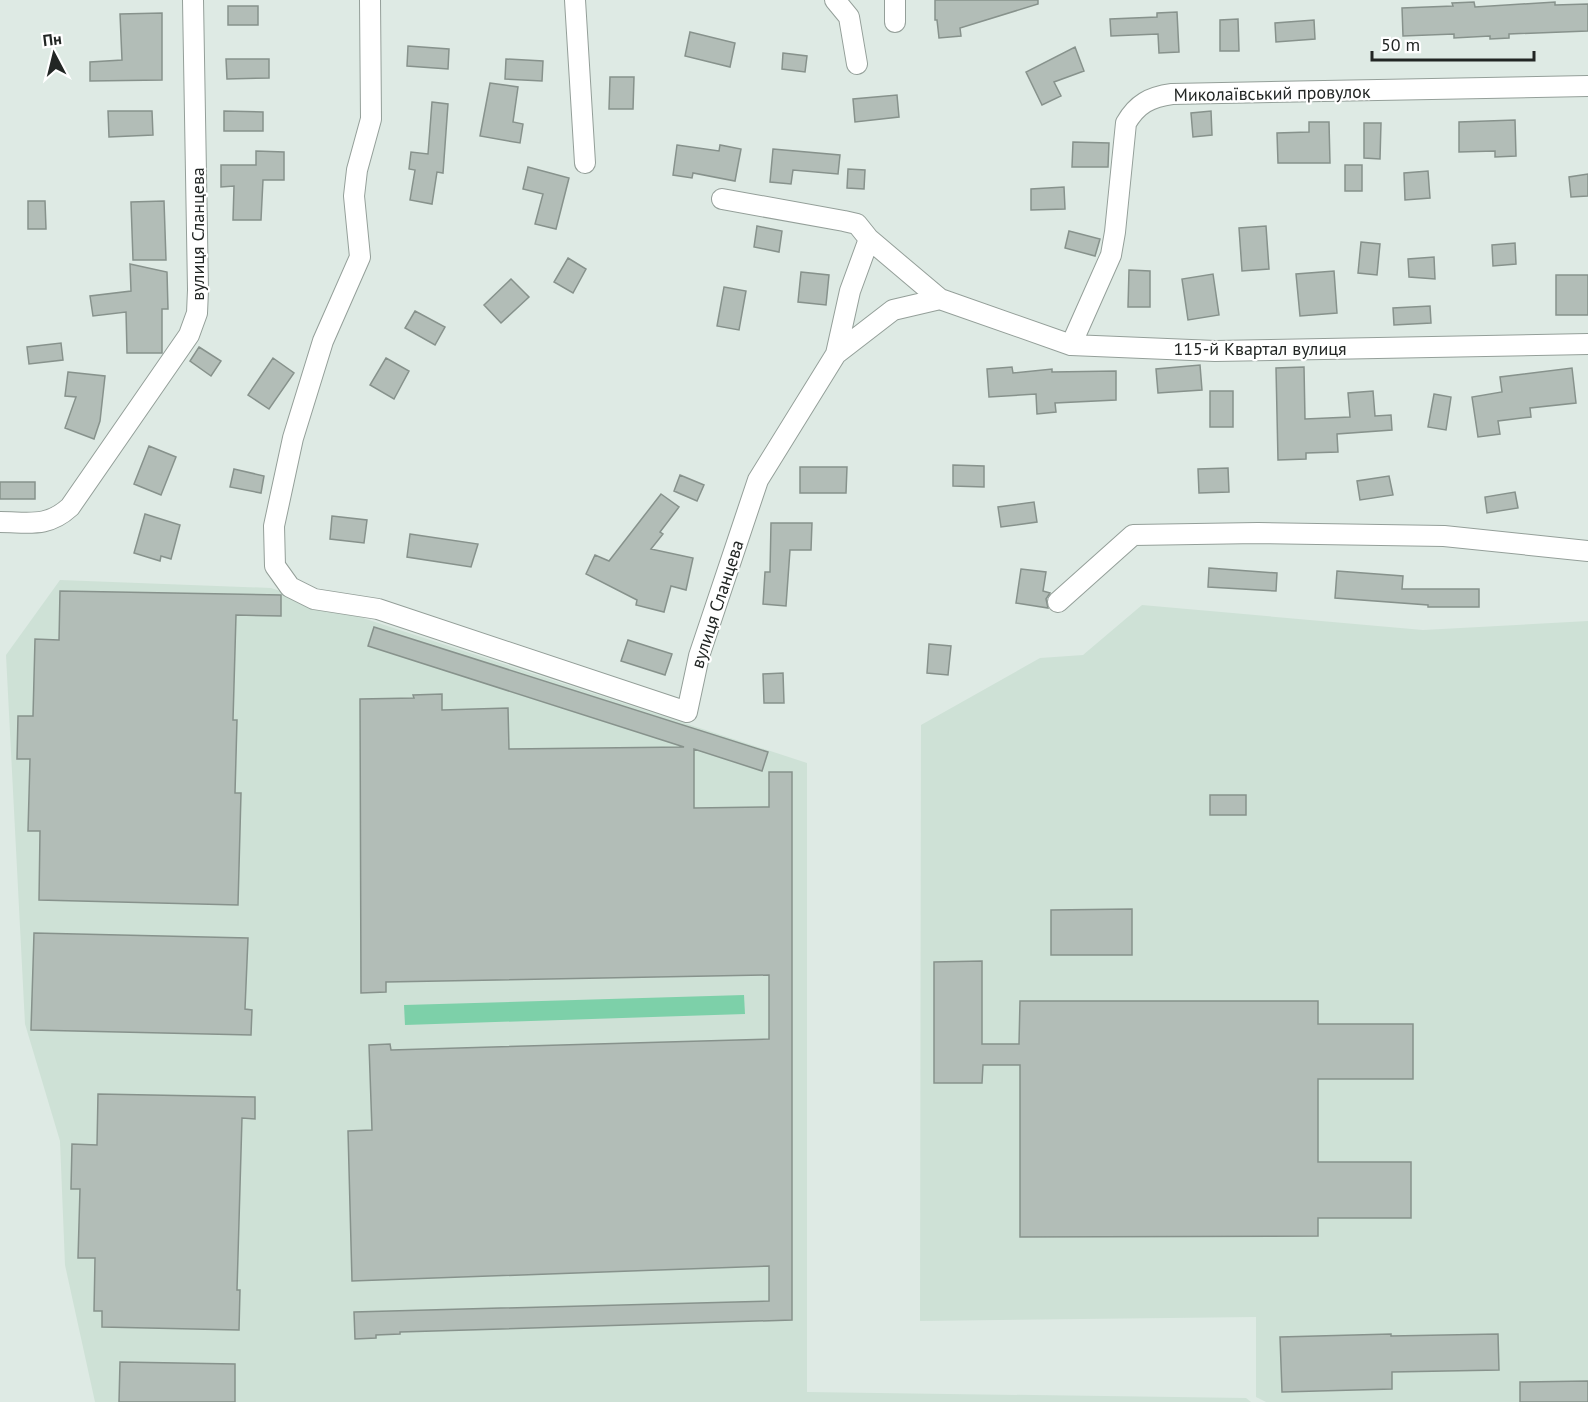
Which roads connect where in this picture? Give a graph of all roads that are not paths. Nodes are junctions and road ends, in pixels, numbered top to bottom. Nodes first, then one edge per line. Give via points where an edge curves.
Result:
1 (193, 0) edge
2 (370, 0) edge
3 (575, 0) edge
4 (836, 0) edge
5 (895, 0) edge
6 (895, 22) dead end
7 (857, 64) dead end
8 (1588, 86) edge
9 (585, 163) dead end
10 (722, 198) dead end
11 (869, 239) junction
12 (940, 299) junction
13 (1588, 344) edge
14 (1071, 345) junction
15 (836, 354) junction
16 (0, 522) edge
17 (1588, 551) edge
18 (1058, 602) dead end

1 - 16 street, вулиця Сланцева via 197,313 189,335 70,507 58,518 44,522
2 - 15 street, вулиця Сланцева via 370,119 354,196 360,257 323,341 293,438 274,526 275,566 290,587 314,598 378,609 687,712 699,656 758,480
3 - 9 street
4 - 7 street via 849,17
5 - 6 street
8 - 14 street, Миколаївський провулок via 1172,94 1143,102 1126,123 1111,255
10 - 11 street via 850,222 857,224
11 - 12 street, 115-й Квартал вулиця
11 - 15 street, вулиця Сланцева via 850,291
12 - 14 street, 115-й Квартал вулиця
12 - 15 street via 893,310
13 - 14 street, 115-й Квартал вулиця via 1215,351
17 - 18 street via 1444,536 1133,535

